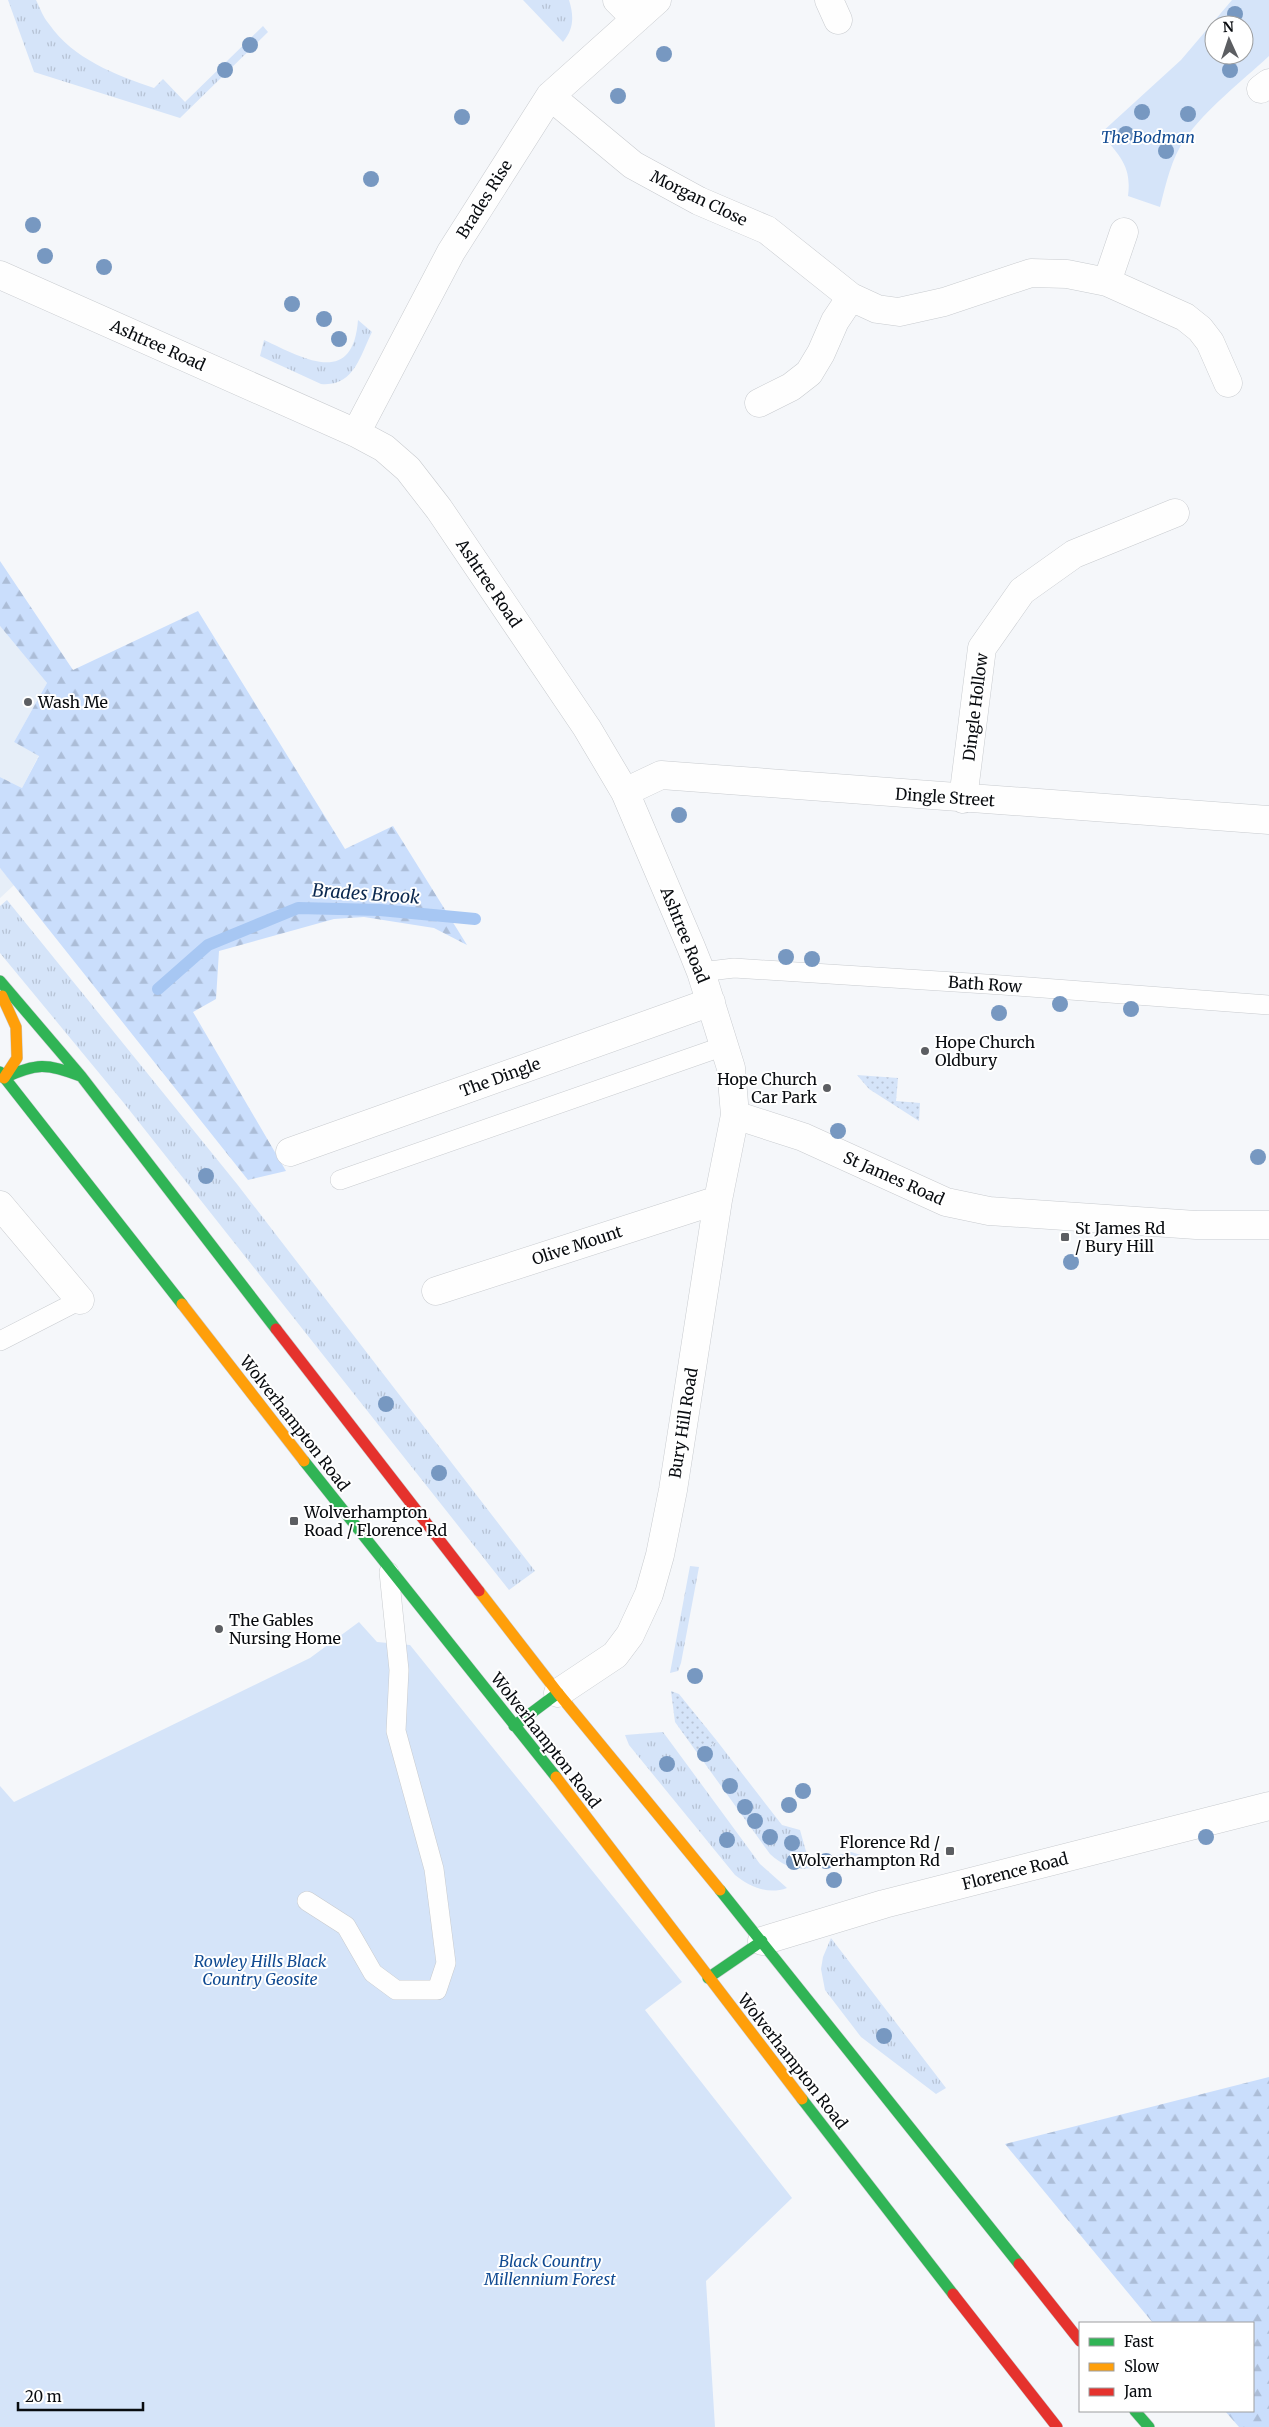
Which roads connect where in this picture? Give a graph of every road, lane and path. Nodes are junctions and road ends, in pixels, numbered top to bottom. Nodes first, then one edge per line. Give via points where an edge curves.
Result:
1 (617, 0) edge
2 (657, 0) edge
3 (636, 19) junction
4 (550, 96) junction
5 (1124, 232) dead end
6 (0, 276) edge
7 (1107, 282) junction
8 (851, 297) junction
9 (1228, 383) dead end
10 (759, 403) dead end
11 (356, 433) junction
12 (1175, 513) dead end
13 (624, 792) junction
14 (963, 799) junction
15 (1269, 820) edge
16 (701, 972) junction
17 (0, 981) edge
18 (0, 993) edge
19 (711, 1002) junction
20 (1269, 1005) edge
21 (724, 1046) junction
22 (2, 1075) edge
23 (81, 1076) junction
24 (734, 1115) junction
25 (290, 1152) dead end
26 (340, 1180) dead end
27 (718, 1200) junction
28 (0, 1205) edge
29 (1269, 1225) edge
30 (436, 1291) dead end
31 (80, 1300) joint
32 (0, 1342) edge
33 (389, 1570) junction
34 (558, 1693) junction
35 (514, 1726) junction
36 (1269, 1806) edge
37 (306, 1901) dead end
38 (762, 1941) junction
39 (708, 1978) junction
40 (1079, 2341) edge
41 (1136, 2412) edge
42 (1048, 2424) edge
43 (1149, 2427) edge

1 - 3 street
2 - 3 street, Brades Rise
3 - 4 street, Brades Rise
4 - 8 street, Morgan Close via 633,165 699,201 767,230
4 - 11 street, Brades Rise via 451,252
5 - 7 street
6 - 11 street, Ashtree Road
7 - 8 street, Morgan Close via 1066,274 1031,273 944,302 900,312 877,309
7 - 9 street, Morgan Close via 1185,317 1200,329 1210,342
8 - 10 street via 809,373 791,387
11 - 13 street, Ashtree Road via 384,448 408,469 438,509 587,728
12 - 14 street, Dingle Hollow via 1074,554 1022,591 982,648
13 - 14 street, Dingle Street via 661,775
13 - 16 street, Ashtree Road
14 - 15 street, Dingle Street
16 - 19 street, Ashtree Road
16 - 20 lane, Bath Row via 734,968
17 - 23 highway
18 - 22 highway via 16,1027 17,1058
19 - 21 street, Ashtree Road
19 - 25 street, The Dingle
21 - 24 street, Ashtree Road via 731,1068
21 - 26 lane
22 - 23 highway via 30,1065 52,1065
22 - 33 highway, Wolverhampton Road
23 - 34 highway
24 - 27 street, Bury Hill Road
24 - 29 street, St James Road via 803,1136 946,1202 989,1211 1196,1225
27 - 30 street, Olive Mount
27 - 34 street, Bury Hill Road via 673,1490 650,1594 630,1635 615,1655
28 - 31 street
31 - 32 lane
33 - 35 highway, Wolverhampton Road
33 - 37 lane via 399,1670 396,1731 434,1869 446,1963 437,1990 396,1990 373,1973 346,1926
34 - 35 highway
34 - 38 highway
35 - 39 highway, Wolverhampton Road
36 - 38 street, Florence Road via 884,1904
38 - 39 highway
38 - 40 highway
39 - 42 highway, Wolverhampton Road
41 - 43 highway

